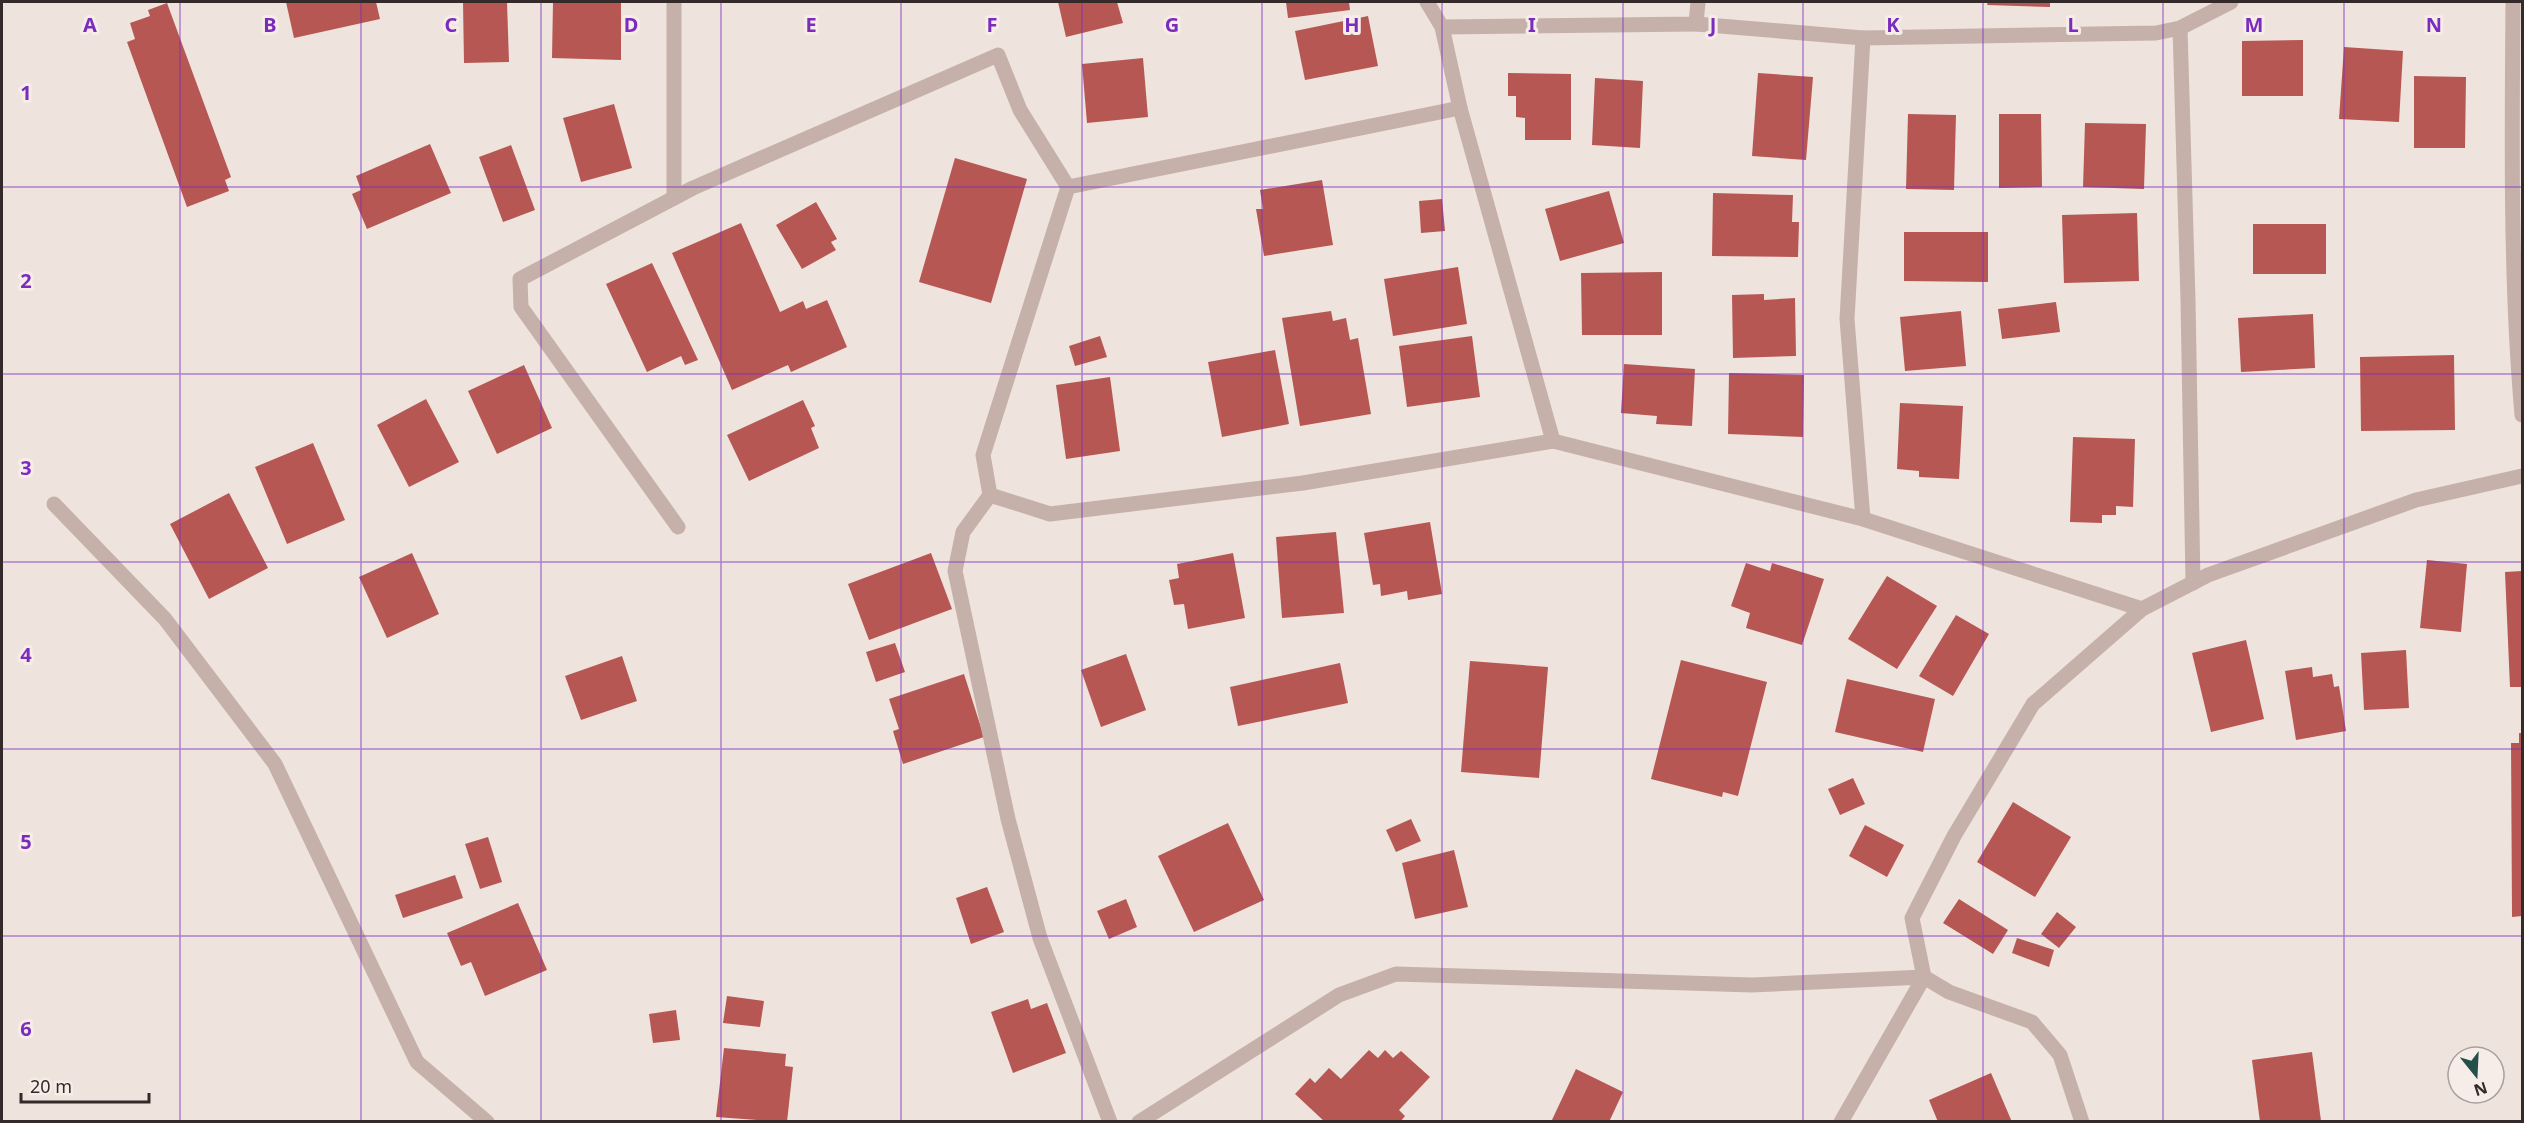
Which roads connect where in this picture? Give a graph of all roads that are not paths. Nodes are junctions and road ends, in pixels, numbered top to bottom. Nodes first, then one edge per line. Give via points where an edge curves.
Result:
1 (674, 2) edge
2 (1427, 2) edge
3 (1698, 2) edge
4 (2231, 2) edge
5 (2513, 2) edge
6 (1696, 24) junction
7 (1442, 27) junction
8 (2180, 28) junction
9 (1863, 38) junction
10 (1460, 108) junction
11 (1068, 187) junction
12 (674, 198) junction
13 (2523, 415) edge
14 (1552, 441) junction
15 (2523, 476) edge
16 (990, 495) junction
17 (54, 504) dead end
18 (1863, 519) junction
19 (678, 527) dead end
20 (2193, 583) junction
21 (2142, 609) junction
22 (1924, 976) junction
23 (487, 1122) edge
24 (1110, 1122) edge
25 (1139, 1122) edge
26 (1841, 1122) edge
27 (2082, 1122) edge

1 - 12 street
2 - 7 street
3 - 6 street
4 - 8 street
5 - 13 street via 2517,360
6 - 7 street
6 - 9 street
7 - 10 street
8 - 9 street via 2156,33
8 - 20 street
9 - 18 street via 1847,319
10 - 11 street
10 - 14 street
11 - 12 street via 1020,110 998,55
11 - 16 street via 983,455
12 - 19 street via 520,279 522,307
14 - 16 street via 1303,483 1050,514
14 - 18 street
15 - 20 street via 2416,500
16 - 24 street via 963,532 955,571 1008,819 1040,938
17 - 23 street via 165,619 275,764 417,1062
18 - 21 street
20 - 21 street
21 - 22 street via 2033,704 1954,836 1912,918
22 - 25 street via 1752,985 1396,974 1339,995
22 - 26 street
22 - 27 street via 1949,992 2032,1022 2060,1054

